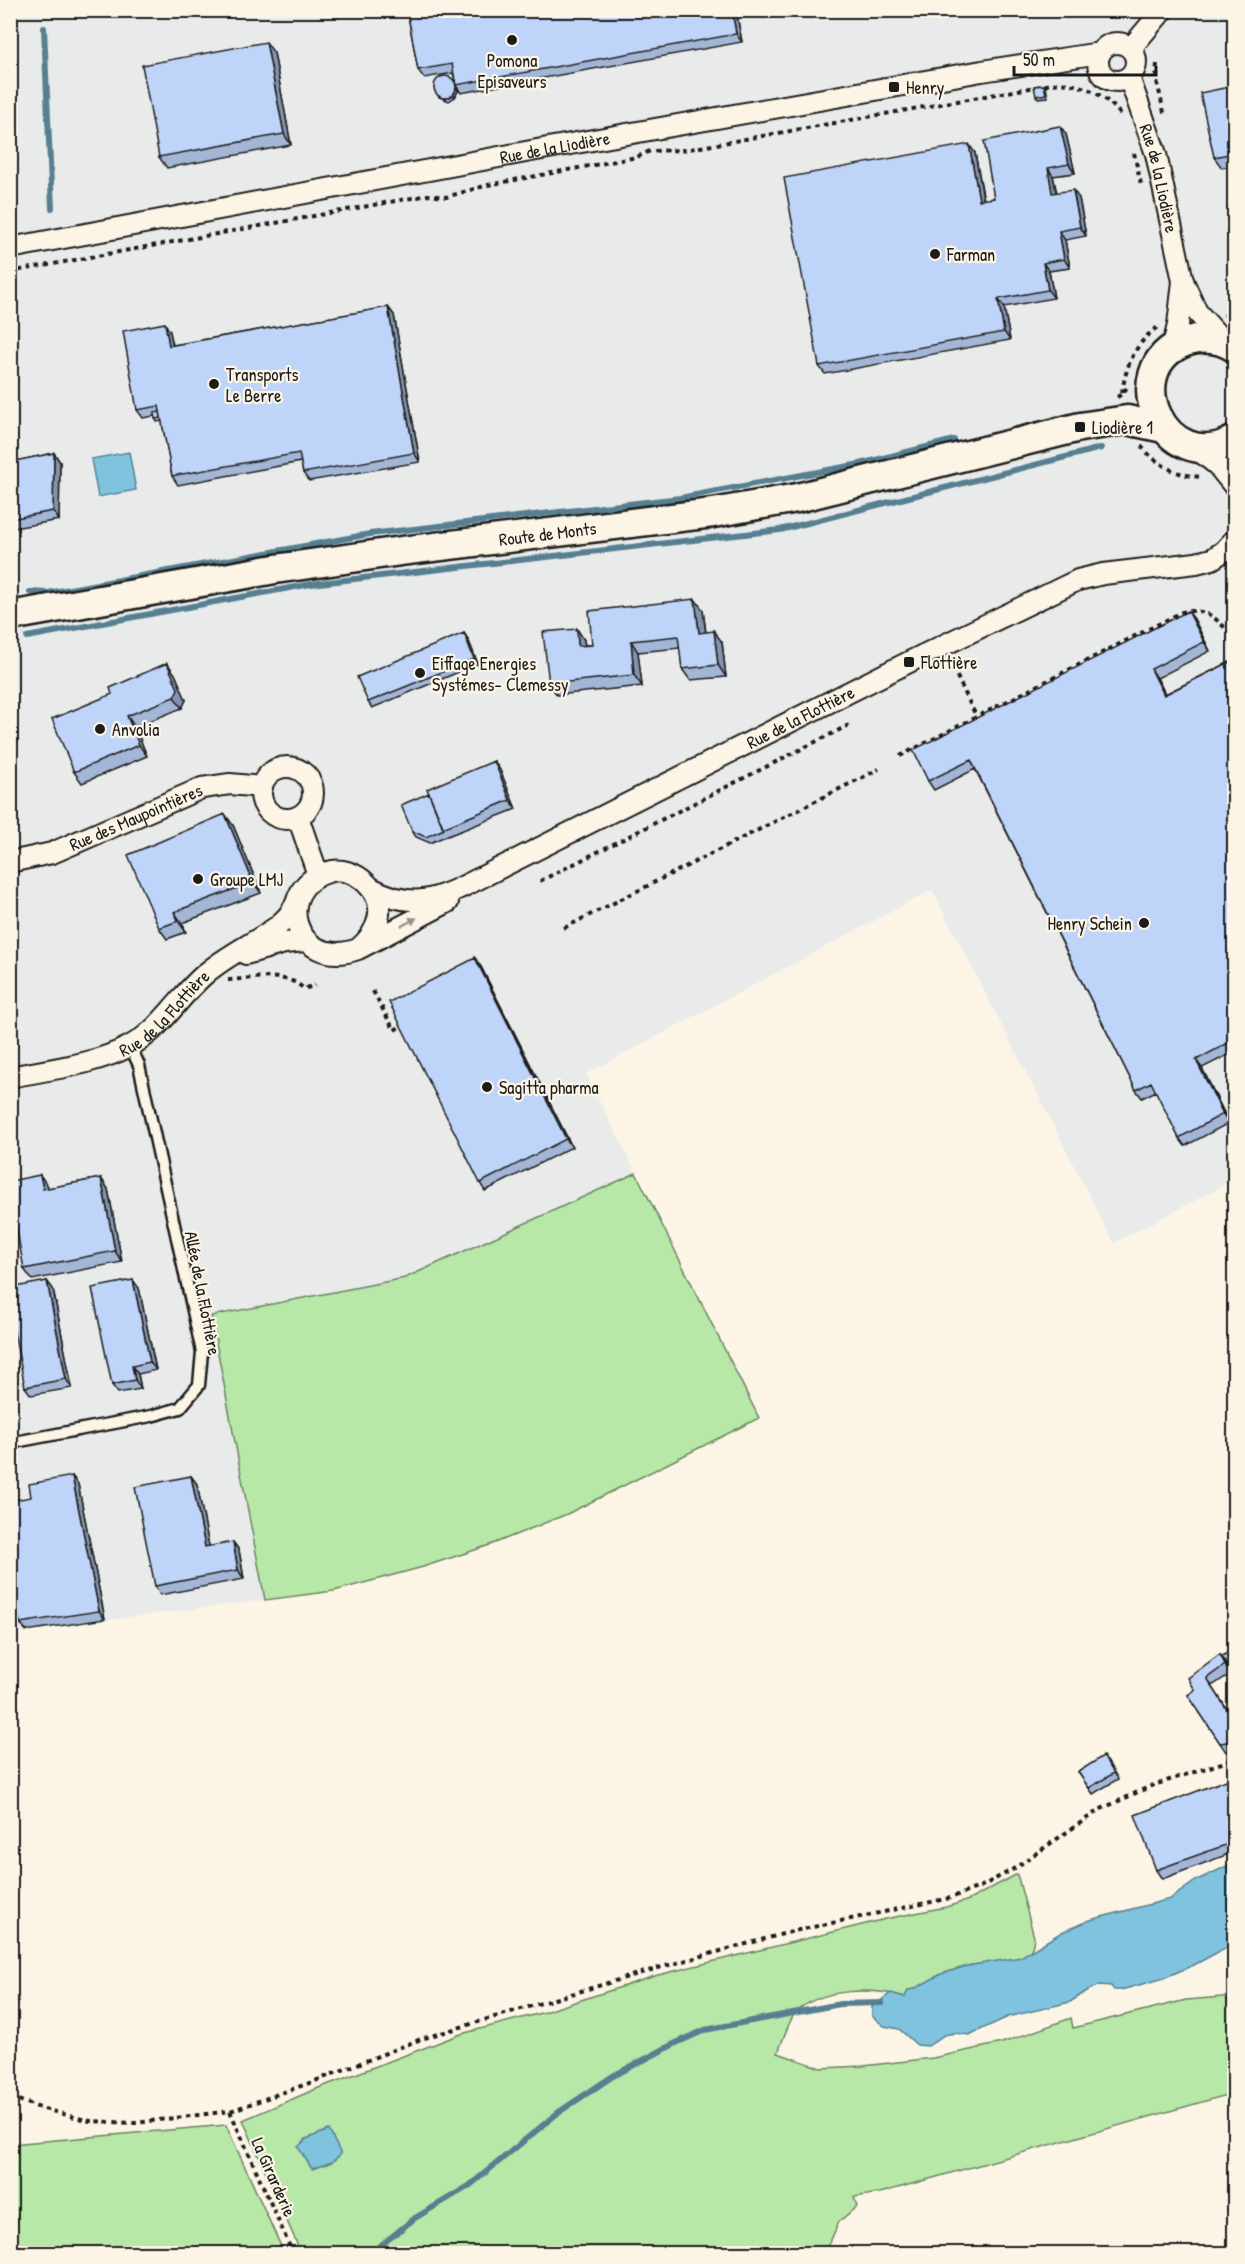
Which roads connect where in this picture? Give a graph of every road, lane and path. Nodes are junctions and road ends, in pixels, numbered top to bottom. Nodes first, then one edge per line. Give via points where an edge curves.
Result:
1 (1163, 10) edge
2 (1131, 48) junction
3 (1100, 54) junction
4 (1129, 77) junction
5 (1124, 118) dead end
6 (1133, 151) dead end
7 (1143, 194) dead end
8 (10, 248) edge
9 (10, 272) edge
10 (1183, 281) junction
11 (1229, 344) edge
12 (1172, 350) junction
13 (1152, 383) junction
14 (1080, 427) junction
15 (1164, 428) junction
16 (1234, 440) edge
17 (1193, 446) junction
18 (1234, 486) edge
19 (1234, 540) edge
20 (10, 616) edge
21 (1229, 632) dead end
22 (942, 646) junction
23 (976, 716) junction
24 (849, 724) dead end
25 (900, 756) dead end
26 (879, 769) dead end
27 (262, 787) junction
28 (298, 817) junction
29 (10, 862) edge
30 (318, 875) junction
31 (540, 881) dead end
32 (468, 884) junction
33 (371, 888) junction
34 (296, 904) junction
35 (564, 928) dead end
36 (306, 941) junction
37 (358, 949) junction
38 (206, 973) junction
39 (373, 991) dead end
40 (402, 1026) edge
41 (130, 1046) junction
42 (10, 1077) edge
43 (10, 1443) edge
44 (1234, 1759) edge
45 (10, 2097) edge
46 (230, 2111) junction
47 (293, 2253) edge

1 - 2 street
2 - 3 street via 1114,43
2 - 4 street via 1136,66
3 - 4 street via 1099,66 1106,77 1118,81
3 - 8 street, Rue de la Liodière via 982,71 543,149
4 - 10 street, Rue de la Liodière via 1156,154
5 - 9 path via 1103,97 1084,87 1052,84 684,150 651,151 446,196 428,195
6 - 7 path
10 - 11 street, Rue de la Liodière via 1197,312
10 - 12 street, Rue de la Liodière
11 - 12 main road via 1206,338
12 - 13 main road, Route de Monts via 1159,365
13 - 14 main road, Route de Monts via 1134,401
13 - 15 main road via 1153,407
14 - 15 main road, Route de Monts via 1127,420
14 - 20 main road, Route de Monts via 797,498 713,513 389,552
15 - 17 main road via 1177,440
16 - 17 main road via 1216,447
17 - 18 street via 1217,465
19 - 22 street, Rue de la Flottière via 1212,559 1078,580
21 - 23 path via 1202,611 1182,612
22 - 23 path
22 - 32 street, Rue de la Flottière
23 - 25 path
24 - 31 path
26 - 35 path
27 - 28 street via 267,810 281,819
27 - 28 street via 279,768 304,773 311,783 313,797
27 - 29 street, Rue des Maupointières via 230,784 202,788 52,853
28 - 30 street
30 - 33 street via 347,872
30 - 34 street via 304,887
32 - 33 street, Rue de la Flottière via 438,897 414,901 392,898
37 -> 32 street via 446,903
33 - 37 street via 379,915 376,929
34 - 36 street via 298,929
34 - 38 street, Rue de la Flottière via 278,926
36 - 37 street via 330,954
36 - 38 street via 241,956
38 - 41 street, Rue de la Flottière via 156,1028
39 - 40 path via 394,1030
41 - 42 street, Rue de la Flottière via 94,1060
41 - 43 lane, Allée de la Flottière via 139,1065 202,1352 199,1385 180,1408
44 - 46 path via 1151,1786 1098,1810 1012,1870 950,1898 794,1931 658,1968 421,2039
45 - 46 path via 90,2121 135,2123
46 - 47 path, La Girarderie

